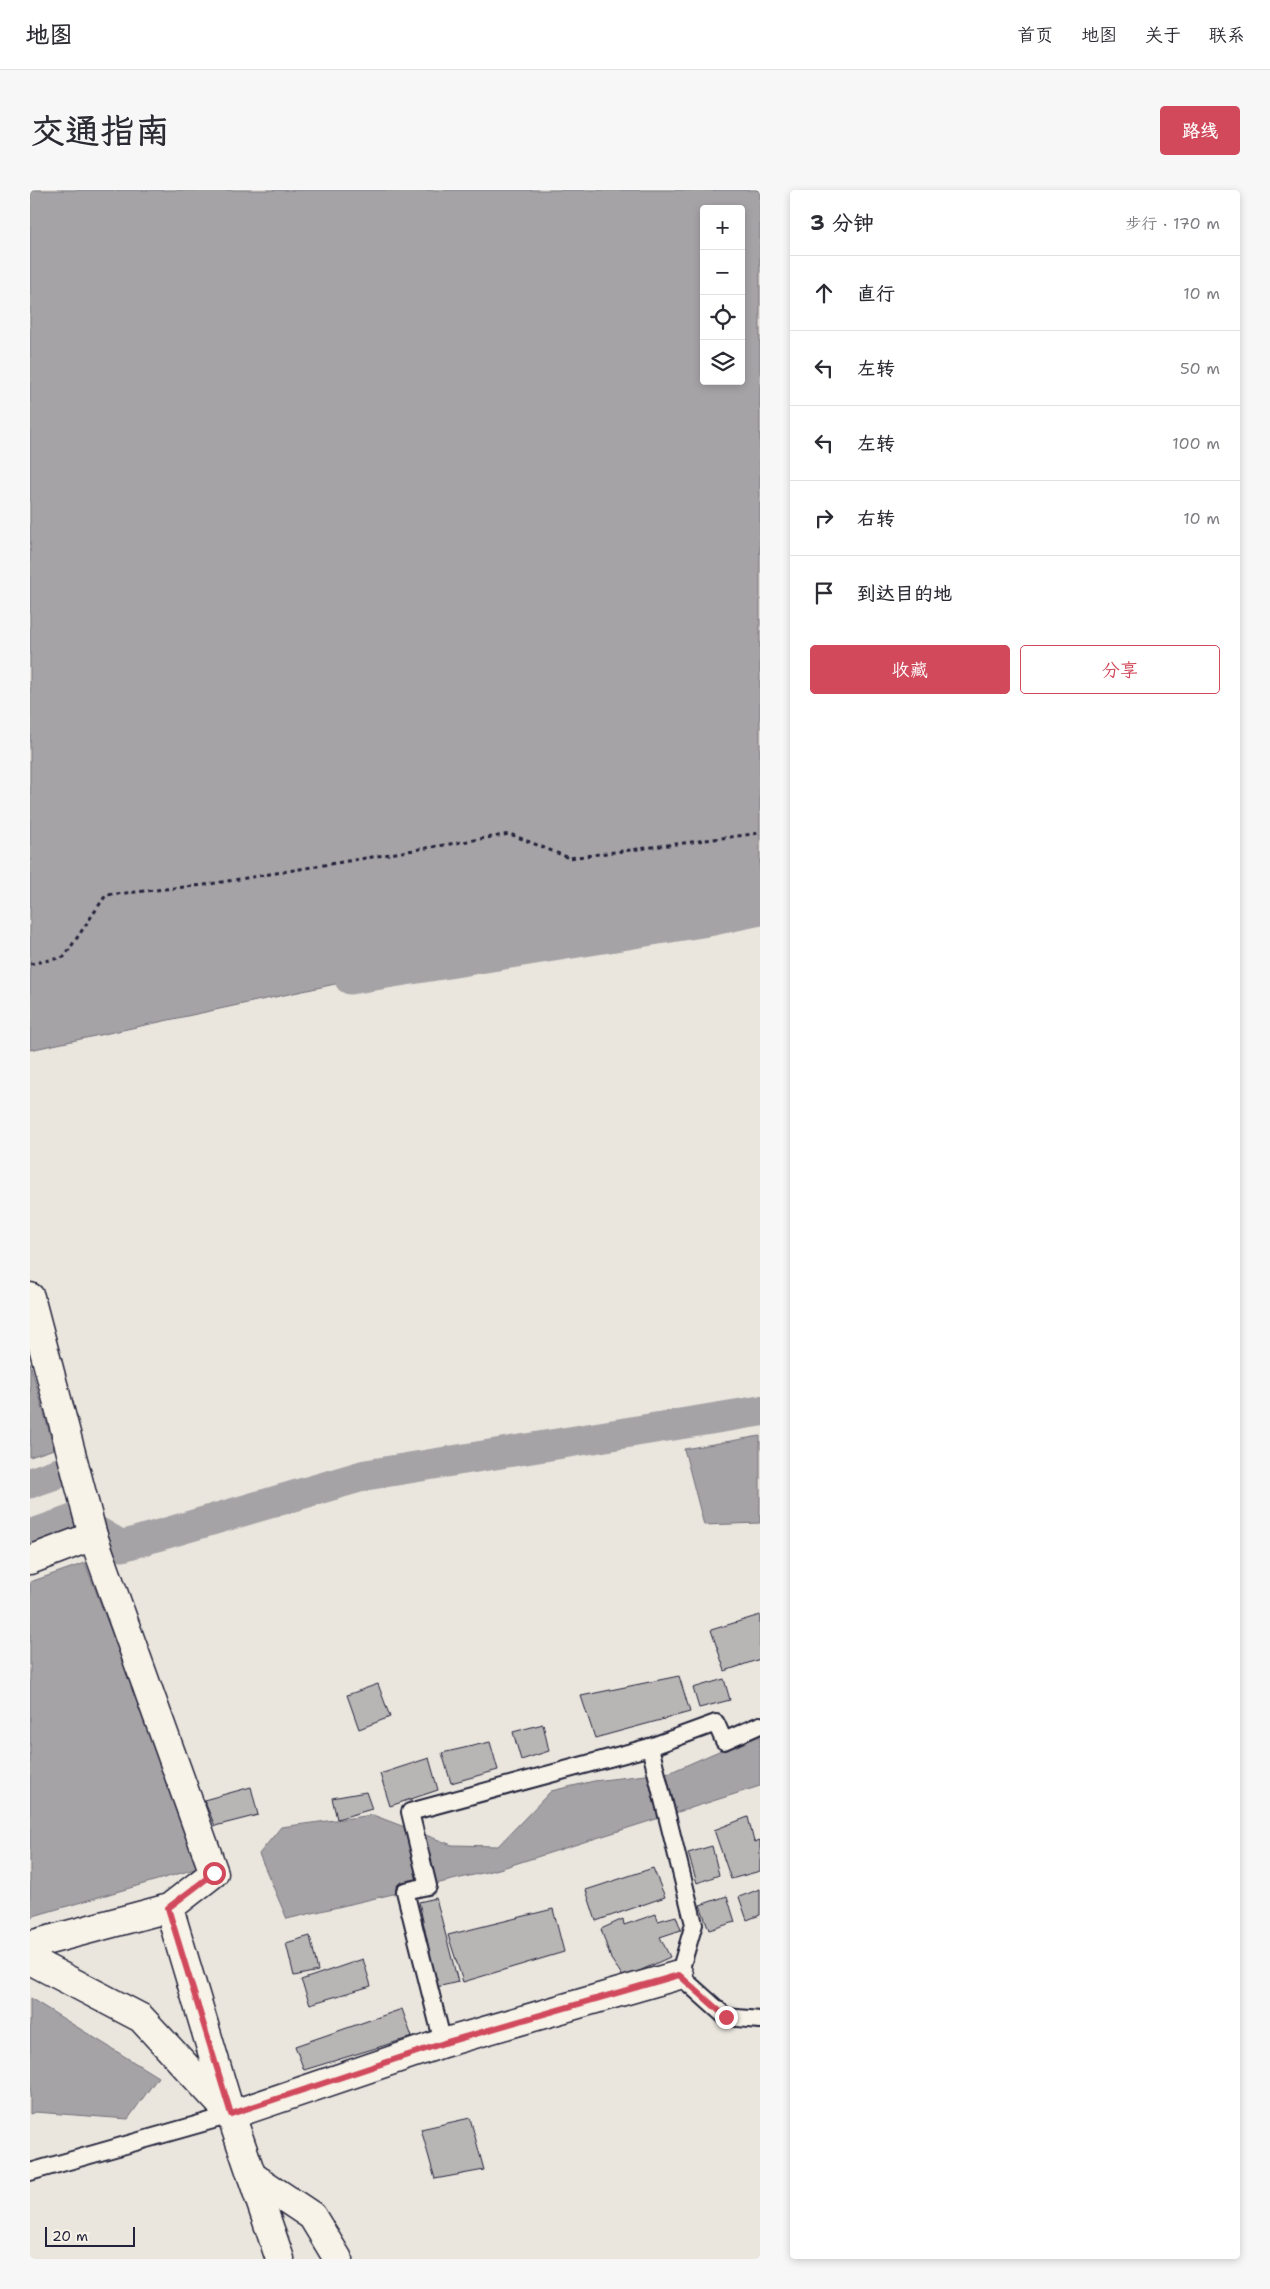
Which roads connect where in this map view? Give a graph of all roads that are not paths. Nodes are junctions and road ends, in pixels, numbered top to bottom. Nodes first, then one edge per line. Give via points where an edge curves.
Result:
1 (30, 1298) edge
2 (93, 1536) junction
3 (30, 1560) edge
4 (760, 1725) edge
5 (650, 1747) junction
6 (168, 1908) junction
7 (30, 1945) edge
8 (30, 1960) edge
9 (679, 1975) junction
10 (760, 2020) edge
11 (444, 2043) junction
12 (231, 2114) junction
13 (30, 2172) edge
14 (252, 2176) junction
15 (280, 2259) edge
16 (338, 2259) edge

1 - 2 street
2 - 3 street
2 - 6 street via 214,1873
4 - 5 lane via 724,1741 716,1723
5 - 9 lane via 694,1924
5 - 11 lane via 410,1812 428,1886 405,1891
6 - 7 street
6 - 12 street
8 - 12 street via 141,2018
9 - 10 lane via 726,2017
9 - 11 street
11 - 12 street
12 - 13 lane
12 - 14 street
14 - 15 street
14 - 16 street via 312,2216

